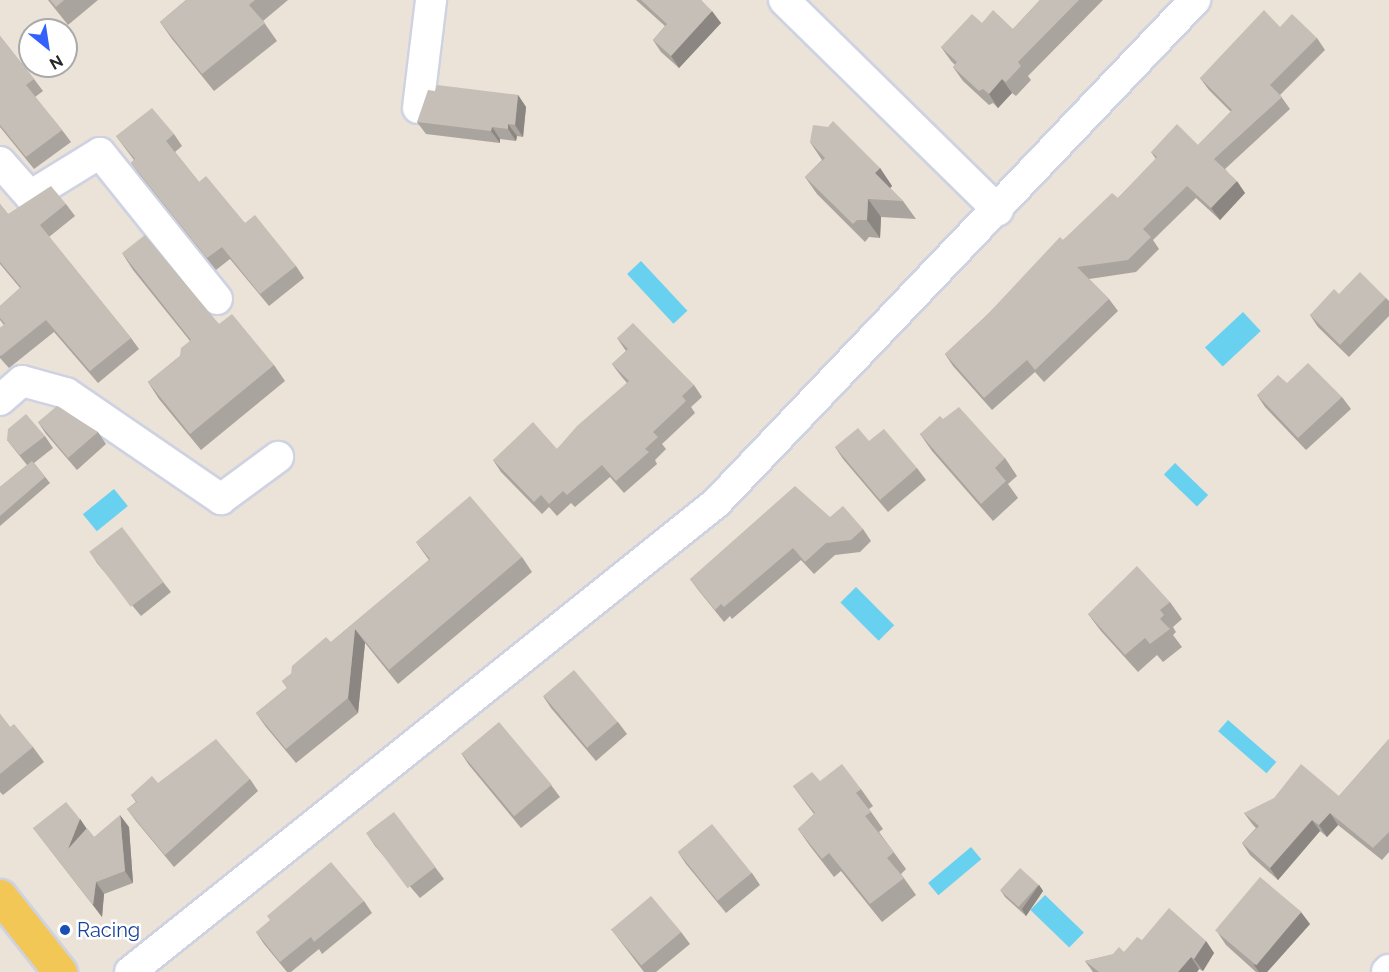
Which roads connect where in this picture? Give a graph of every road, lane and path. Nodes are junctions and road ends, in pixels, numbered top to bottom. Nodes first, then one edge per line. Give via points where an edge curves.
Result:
1 (431, 0) edge
2 (784, 0) edge
3 (1195, 0) edge
4 (418, 108) dead end
5 (0, 162) edge
6 (998, 210) junction
7 (217, 299) dead end
8 (0, 400) edge
9 (278, 458) dead end
10 (0, 896) edge
11 (60, 972) edge
12 (130, 972) edge

1 - 4 street
2 - 6 street
3 - 6 street
5 - 7 street via 30,196 100,153
6 - 12 street via 716,503
8 - 9 street via 22,381 66,393 220,499
10 - 11 main road

